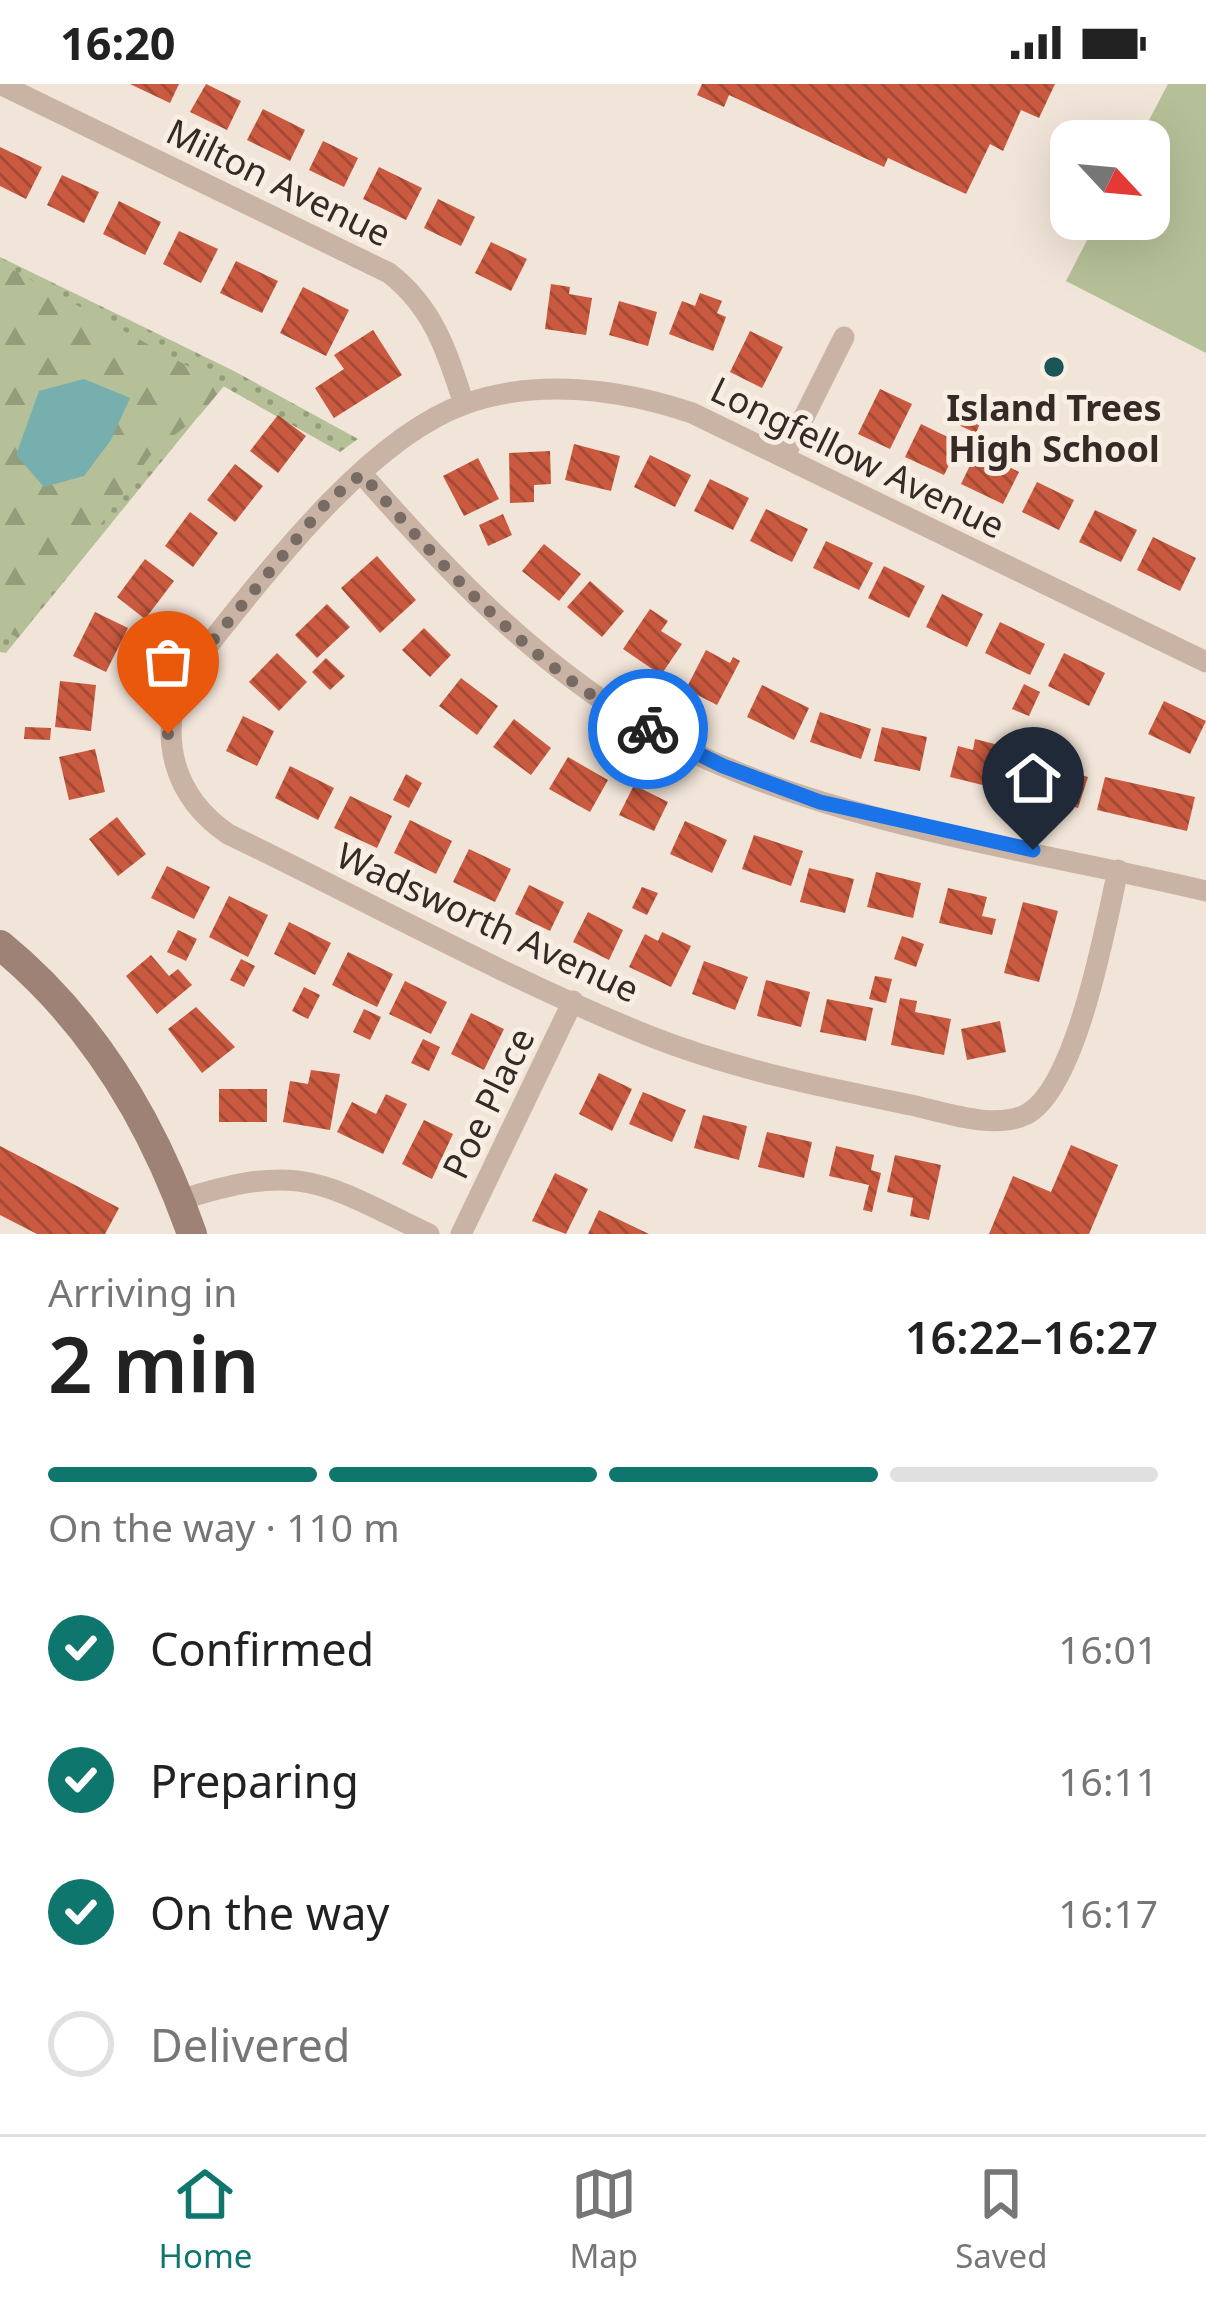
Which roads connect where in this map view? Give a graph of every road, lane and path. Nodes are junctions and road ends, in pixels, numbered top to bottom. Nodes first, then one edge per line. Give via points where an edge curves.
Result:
1 (0, 84) edge
2 (844, 337) dead end
3 (464, 404) junction
4 (784, 457) junction
5 (362, 474) junction
6 (1206, 662) edge
7 (1118, 870) junction
8 (1206, 891) edge
9 (0, 945) edge
10 (574, 1001) junction
11 (181, 1200) junction
12 (192, 1234) edge
13 (429, 1234) edge
14 (461, 1234) edge

1 - 3 street, Milton Avenue via 389,273 438,328
2 - 4 street
3 - 4 street, Longfellow Avenue via 527,392 619,393 692,413
3 - 5 street, Wadsworth Avenue
4 - 6 street, Longfellow Avenue
5 - 7 street via 488,612 642,726 820,802
5 - 10 street, Wadsworth Avenue via 327,502 182,678 168,734 177,776 195,806 228,835
7 - 8 street
7 - 10 street, Wadsworth Avenue via 1081,1021 1053,1084 1030,1113 1010,1119 774,1077
9 - 11 main road via 99,1049
10 - 14 street, Poe Place
11 - 12 main road
11 - 13 street via 285,1177 331,1187

